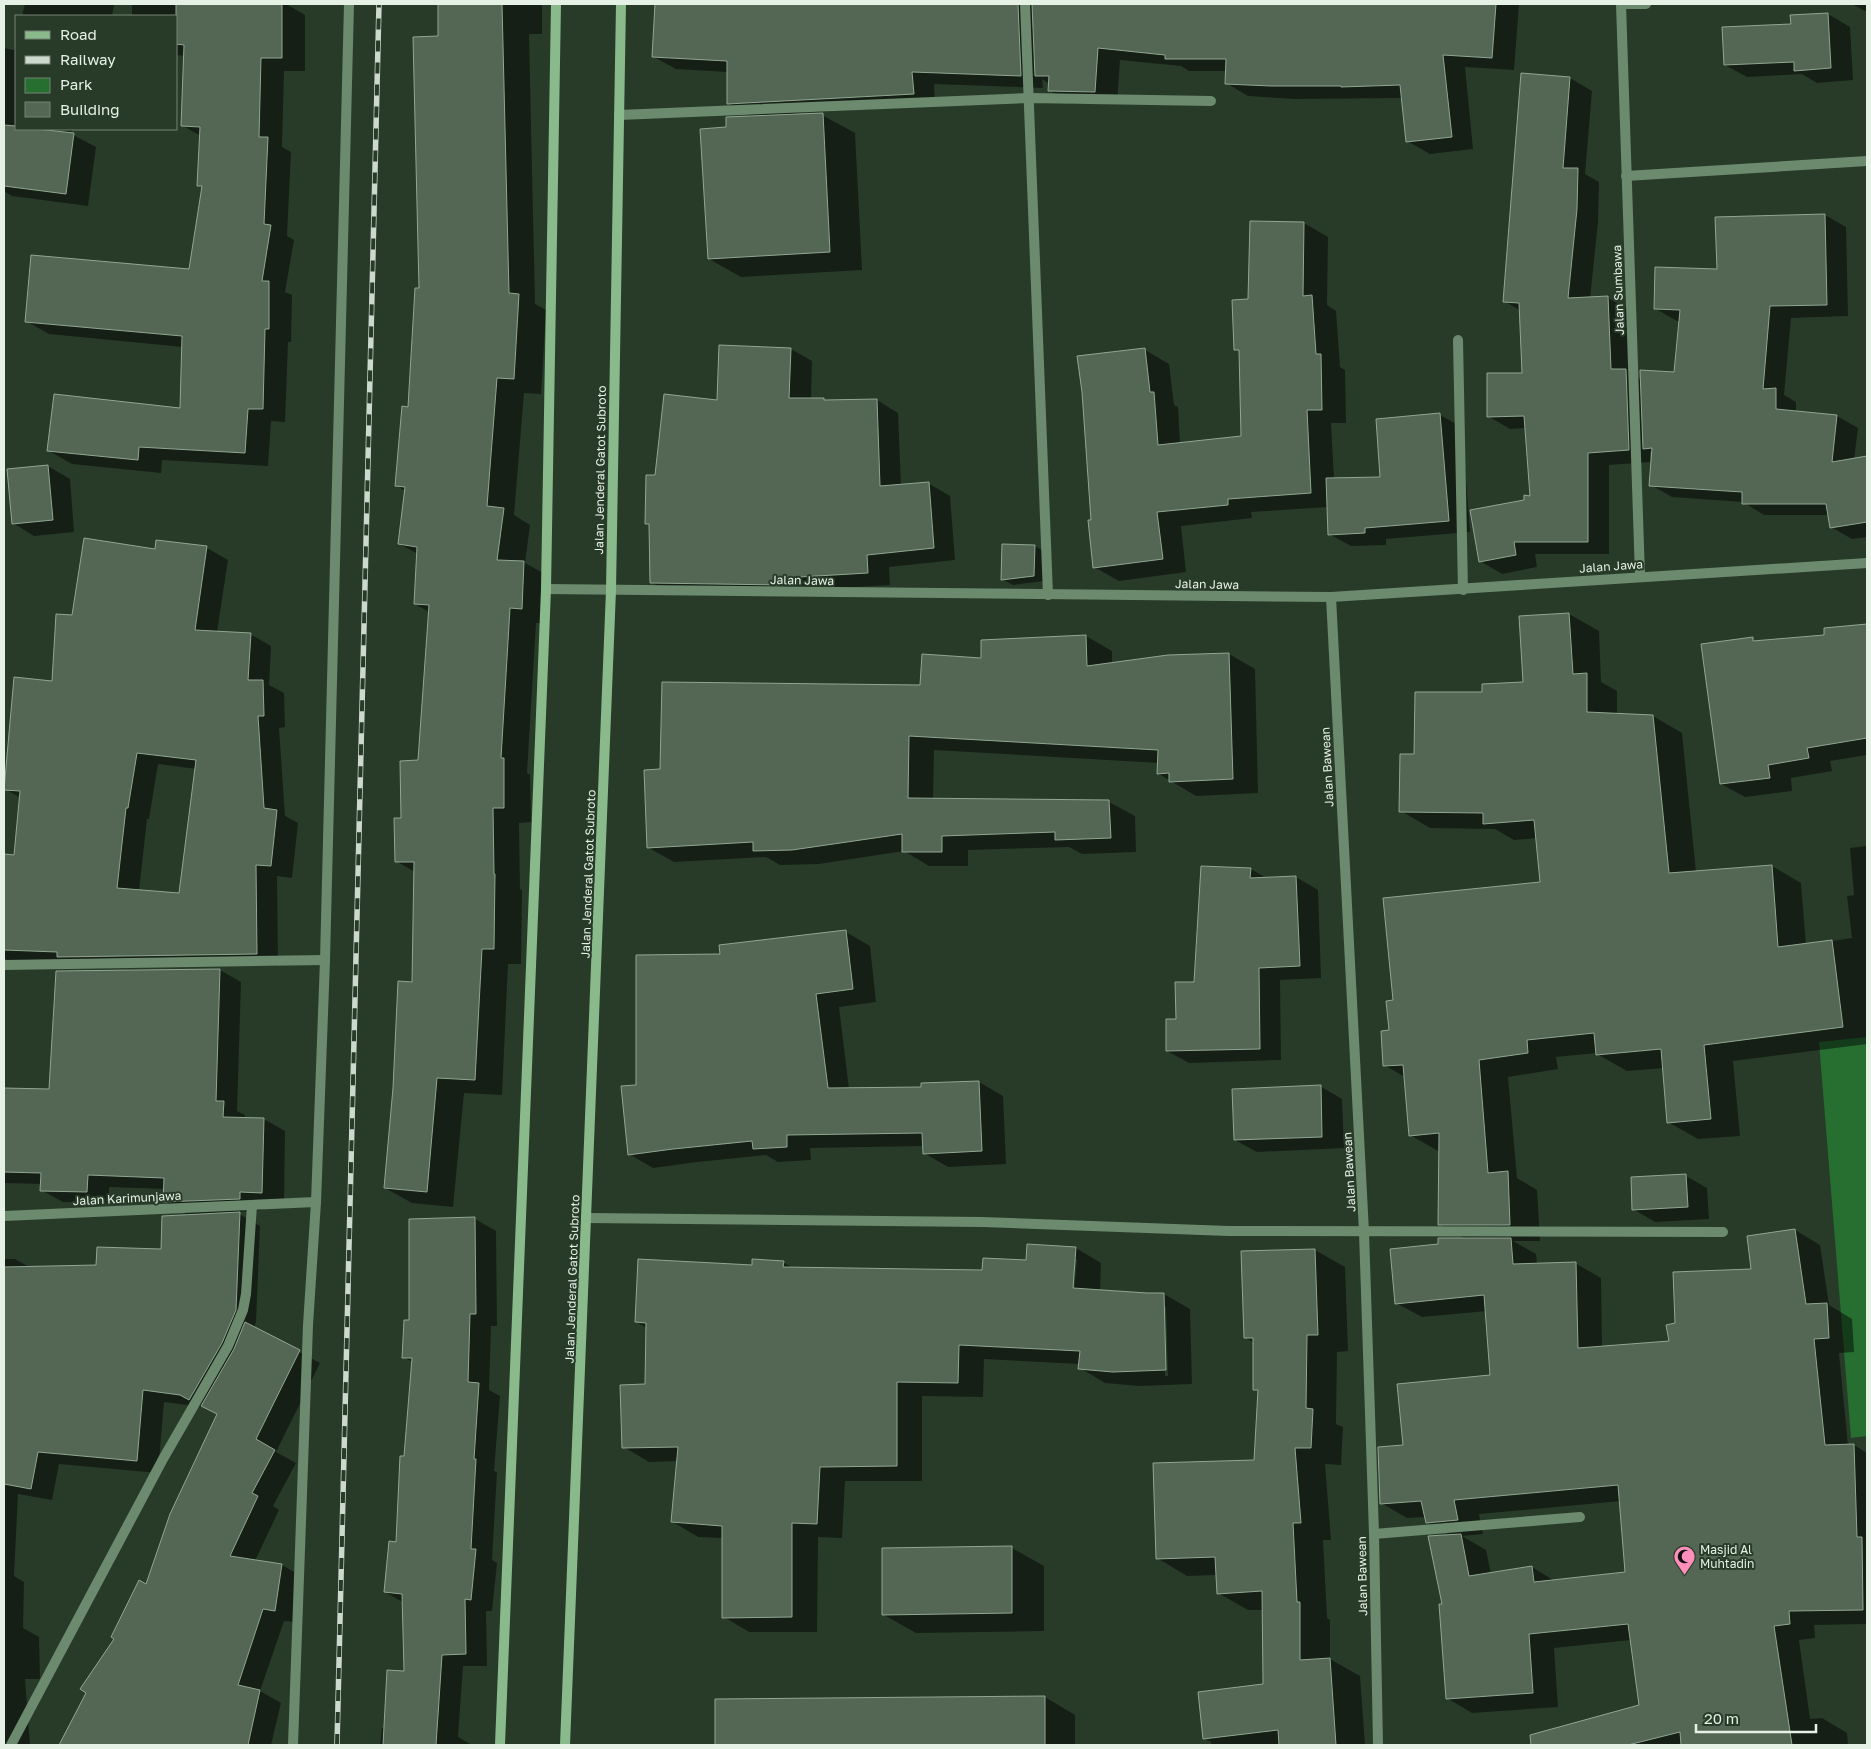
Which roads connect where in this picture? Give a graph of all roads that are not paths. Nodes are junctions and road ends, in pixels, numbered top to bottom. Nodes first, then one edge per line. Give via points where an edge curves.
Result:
1 (349, 4) edge
2 (556, 4) edge
3 (621, 4) edge
4 (1025, 4) edge
5 (1621, 4) edge
6 (1646, 4) edge
7 (1029, 98) junction
8 (1211, 101) dead end
9 (619, 115) junction
10 (1867, 161) edge
11 (1626, 176) junction
12 (1458, 340) dead end
13 (1867, 563) edge
14 (1640, 576) junction
15 (546, 589) junction
16 (611, 590) junction
17 (1463, 590) junction
18 (1048, 595) junction
19 (1331, 597) junction
20 (325, 960) junction
21 (4, 965) edge
22 (316, 1202) junction
23 (252, 1205) junction
24 (4, 1216) edge
25 (587, 1218) junction
26 (1364, 1232) junction
27 (1723, 1232) dead end
28 (1580, 1516) dead end
29 (1374, 1534) junction
30 (11, 1745) edge
31 (293, 1745) edge
32 (500, 1745) edge
33 (565, 1745) edge
34 (1378, 1745) edge

1 - 20 street
2 - 15 main road
3 - 9 main road, Jalan Jenderal Gatot Subroto
4 - 7 street
5 - 6 street
5 - 11 street, Jalan Sumbawa
7 - 8 street
7 - 9 street
7 - 18 street
9 - 16 main road, Jalan Jenderal Gatot Subroto
10 - 11 street
11 - 14 street, Jalan Sumbawa
12 - 17 street
13 - 14 street, Jalan Jawa
14 - 17 street, Jalan Jawa
15 - 16 street, Jalan Jawa
15 - 32 main road
16 - 18 street, Jalan Jawa
16 - 25 main road, Jalan Jenderal Gatot Subroto
17 - 19 street, Jalan Jawa
18 - 19 street, Jalan Jawa
19 - 26 street, Jalan Bawean
20 - 21 street
20 - 22 street
22 - 23 street, Jalan Karimunjawa
22 - 31 street via 308,1325
23 - 24 street, Jalan Karimunjawa
23 - 30 street via 246,1294 228,1346 163,1459
25 - 26 street via 982,1222
25 - 33 main road, Jalan Jenderal Gatot Subroto
26 - 27 street
26 - 29 street, Jalan Bawean
28 - 29 street
29 - 34 street, Jalan Bawean

